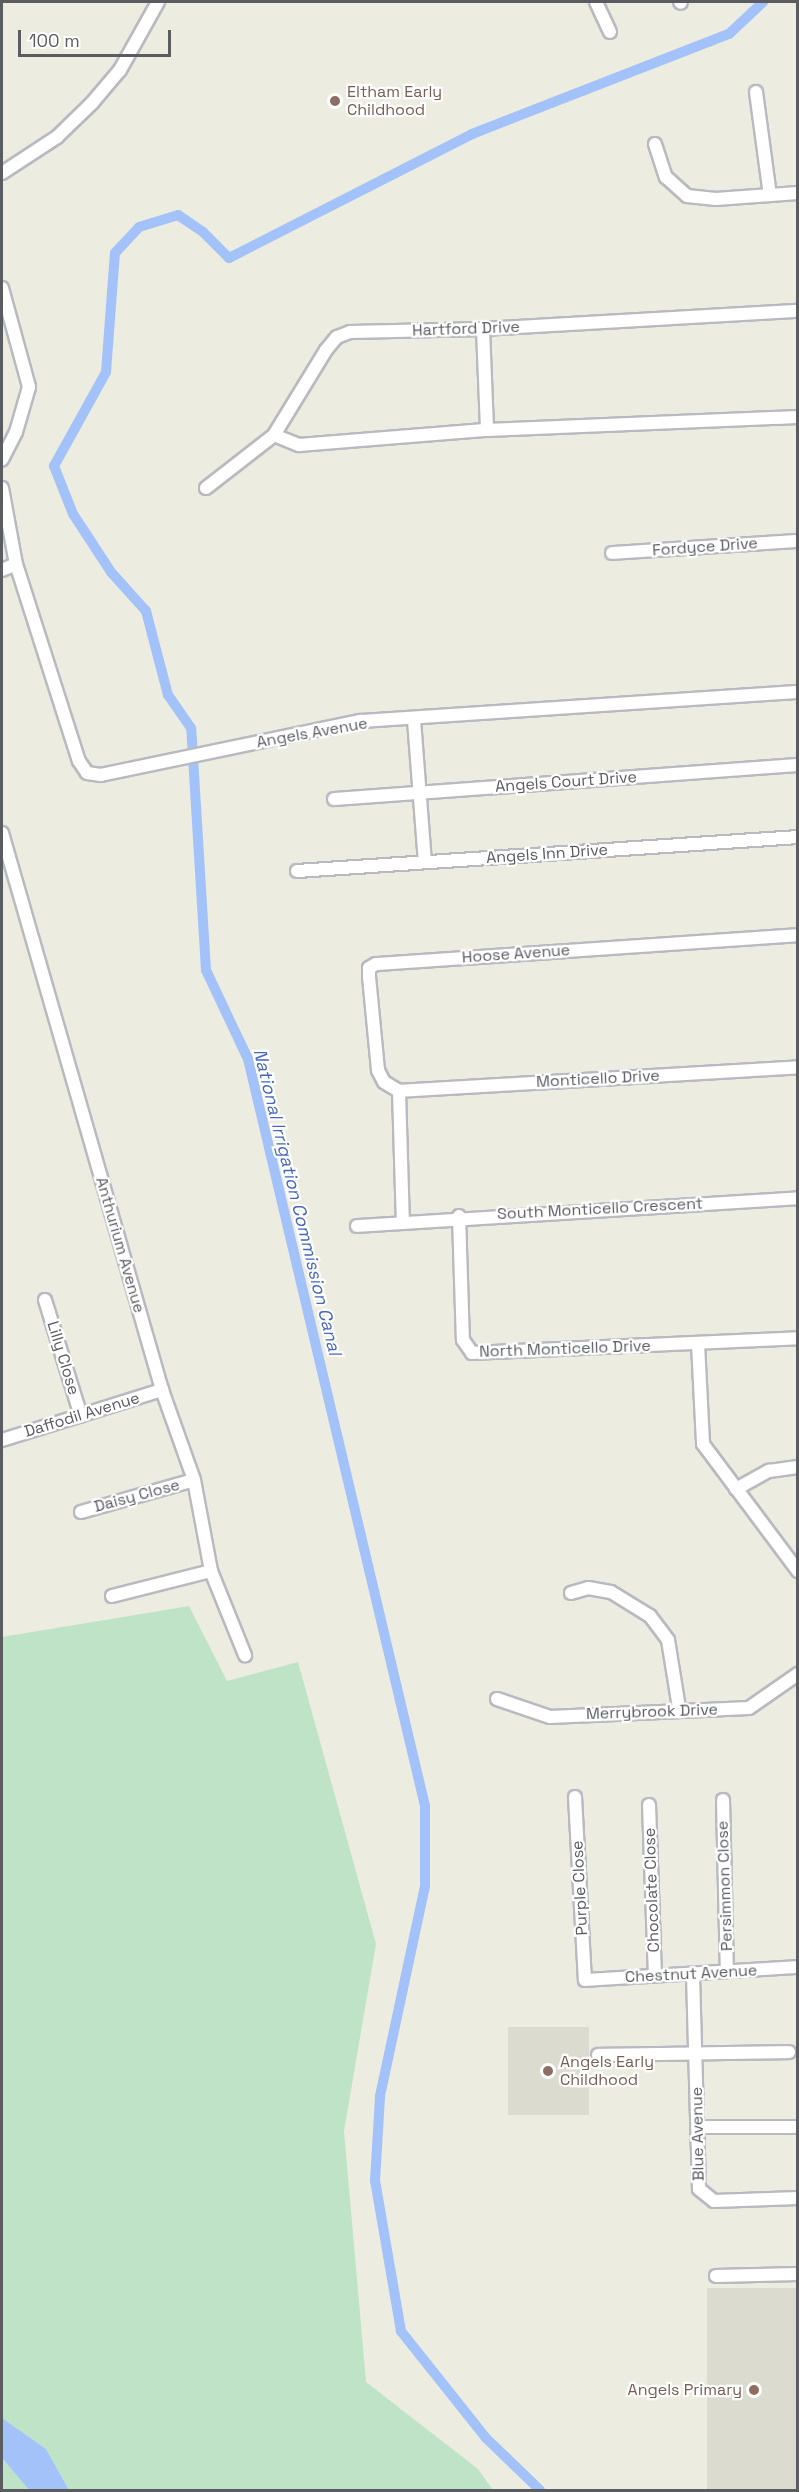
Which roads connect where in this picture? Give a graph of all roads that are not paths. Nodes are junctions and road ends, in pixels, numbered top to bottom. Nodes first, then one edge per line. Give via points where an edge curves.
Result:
1 (158, 2) edge
2 (596, 2) edge
3 (610, 32) dead end
4 (756, 92) dead end
5 (655, 144) dead end
6 (2, 173) edge
7 (798, 193) edge
8 (770, 195) junction
9 (2, 288) edge
10 (798, 311) edge
11 (483, 329) junction
12 (798, 417) edge
13 (487, 430) junction
14 (274, 435) junction
15 (2, 460) edge
16 (2, 488) edge
17 (206, 488) dead end
18 (798, 542) edge
19 (612, 553) dead end
20 (16, 564) junction
21 (2, 570) edge
22 (798, 692) edge
23 (414, 720) junction
24 (798, 765) edge
25 (420, 792) junction
26 (334, 799) dead end
27 (2, 833) edge
28 (798, 837) edge
29 (425, 862) junction
30 (297, 871) dead end
31 (798, 936) edge
32 (798, 1067) edge
33 (399, 1091) junction
34 (798, 1198) edge
35 (459, 1216) junction
36 (403, 1222) junction
37 (357, 1226) dead end
38 (45, 1300) dead end
39 (798, 1338) edge
40 (698, 1344) junction
41 (162, 1390) junction
42 (81, 1416) junction
43 (2, 1440) edge
44 (798, 1467) edge
45 (194, 1480) junction
46 (736, 1489) junction
47 (81, 1512) dead end
48 (798, 1570) edge
49 (211, 1571) junction
50 (571, 1593) dead end
51 (112, 1596) dead end
52 (245, 1654) dead end
53 (798, 1674) edge
54 (497, 1699) dead end
55 (679, 1708) junction
56 (575, 1797) dead end
57 (723, 1800) dead end
58 (650, 1805) dead end
59 (798, 1967) edge
60 (727, 1971) junction
61 (655, 1975) junction
62 (693, 1975) junction
63 (585, 1980) joint
64 (789, 2052) dead end
65 (697, 2054) junction
66 (598, 2055) dead end
67 (699, 2127) junction
68 (795, 2127) dead end
69 (798, 2198) edge
70 (798, 2274) edge
71 (716, 2276) dead end

1 - 6 street via 120,69 92,103 57,136
2 - 3 street
4 - 8 street
5 - 8 street via 666,177 687,196 702,199
7 - 8 street
9 - 15 street via 29,387 16,432
10 - 11 street, Hartford Drive
11 - 13 street
11 - 14 street, Hartford Drive via 350,332 337,337
12 - 13 street
13 - 14 street via 299,445
14 - 17 street, Hartford Drive
16 - 20 street
18 - 19 street, Fordyce Drive
20 - 21 street
20 - 23 street, Angels Avenue via 79,761 87,773 101,775 360,721
22 - 23 street, Angels Avenue
23 - 25 street
24 - 25 street, Angels Court Drive
25 - 26 street, Angels Court Drive
25 - 29 street
27 - 41 street, Anthurium Avenue
28 - 29 street, Angels Inn Drive
29 - 30 street, Angels Inn Drive
31 - 33 street, Hoose Avenue via 376,964 369,968 369,977 378,1070 384,1082
32 - 33 street, Monticello Drive
33 - 36 street
34 - 35 street, South Monticello Crescent
35 - 36 street, South Monticello Crescent
35 - 40 street, North Monticello Drive via 463,1340 472,1353
36 - 37 street, South Monticello Crescent
38 - 42 street, Lilly Close
39 - 40 street, North Monticello Drive
40 - 46 street via 703,1444
41 - 42 street, Daffodil Avenue
41 - 45 street, Anthurium Avenue
42 - 43 street, Daffodil Avenue
44 - 46 street via 769,1471
45 - 47 street, Daisy Close
45 - 49 street, Anthurium Avenue
46 - 48 street
49 - 51 street
49 - 52 street, Anthurium Avenue
50 - 55 street via 588,1588 611,1592 650,1616 668,1640
53 - 55 street, Merrybrook Drive via 749,1708
54 - 55 street, Merrybrook Drive via 550,1717
56 - 63 street, Purple Close
57 - 60 street, Persimmon Close
58 - 61 street, Chocolate Close
59 - 60 street, Chestnut Avenue
60 - 62 street, Chestnut Avenue
61 - 62 street, Chestnut Avenue
61 - 63 street, Chestnut Avenue
62 - 65 street, Blue Avenue
64 - 65 street
65 - 66 street
65 - 67 street, Blue Avenue
67 - 68 street
67 - 69 street, Blue Avenue via 696,2176 705,2197 714,2201
70 - 71 street

